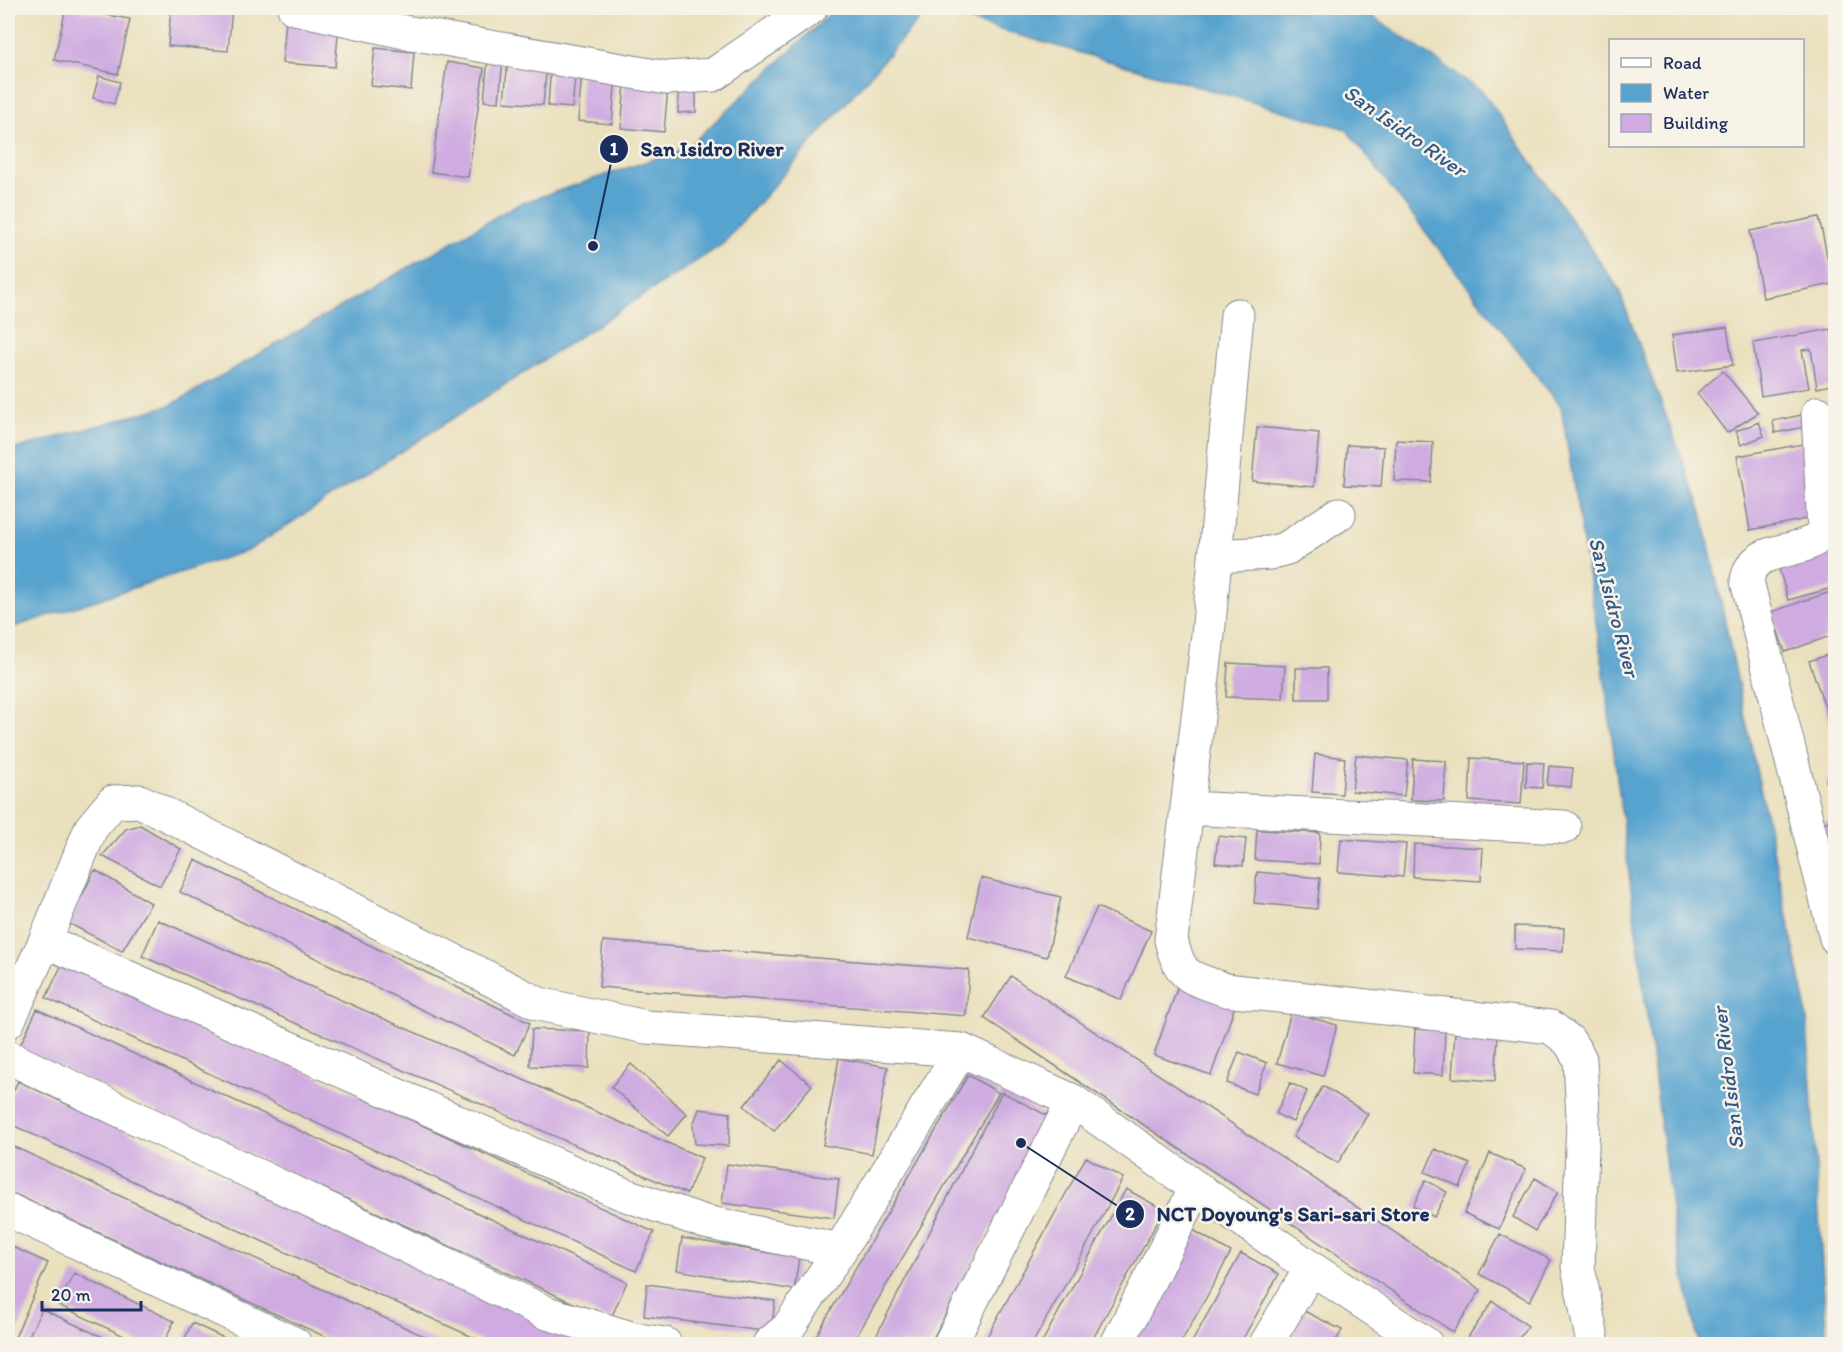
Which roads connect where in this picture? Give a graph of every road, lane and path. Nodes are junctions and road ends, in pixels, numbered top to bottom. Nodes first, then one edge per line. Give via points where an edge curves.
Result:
1 (294, 8) edge
2 (811, 8) edge
3 (1237, 315) dead end
4 (1818, 412) dead end
5 (1340, 514) dead end
6 (1215, 556) junction
7 (1187, 808) junction
8 (1564, 827) dead end
9 (1836, 938) edge
10 (45, 941) junction
11 (8, 1022) edge
12 (961, 1050) junction
13 (8, 1057) edge
14 (1073, 1101) junction
15 (1196, 1188) junction
16 (8, 1210) edge
17 (840, 1250) junction
18 (1311, 1268) junction
19 (1421, 1343) edge
20 (295, 1344) edge
21 (665, 1344) edge
22 (769, 1344) edge
23 (950, 1344) edge
24 (1117, 1344) edge
25 (1266, 1344) edge
26 (1593, 1344) edge

1 - 2 street via 399,31 667,78 687,78 713,75 729,66
3 - 6 street
4 - 9 street via 1824,529 1815,540 1759,557 1747,580
5 - 6 street via 1287,548 1270,553
6 - 7 street
7 - 8 street
7 - 26 street via 1171,940 1177,966 1189,976 1226,990 1551,1027 1569,1041 1580,1059 1578,1268
10 - 11 street
10 - 12 street via 91,828 113,802 140,801 539,1004 646,1027
10 - 17 street via 622,1194 705,1222
12 - 14 street
12 - 17 street
13 - 21 street via 548,1313 638,1340
14 - 15 street
14 - 23 street
15 - 18 street
15 - 24 street
16 - 20 street
17 - 22 street via 788,1328
18 - 19 street
18 - 25 street

